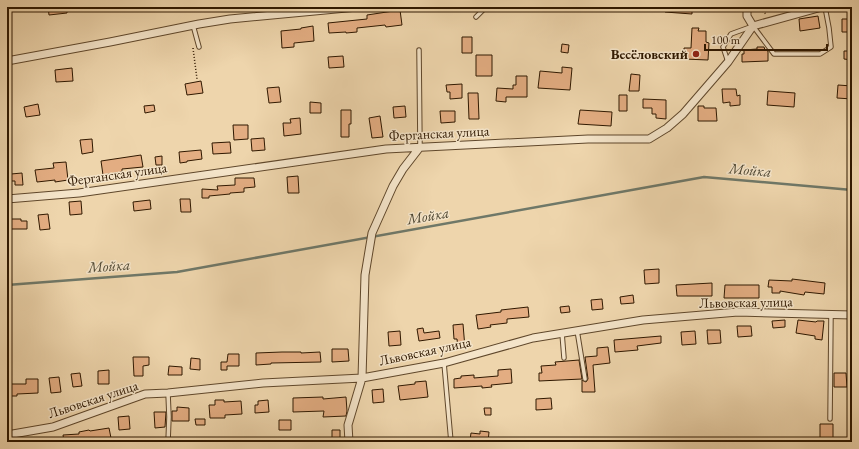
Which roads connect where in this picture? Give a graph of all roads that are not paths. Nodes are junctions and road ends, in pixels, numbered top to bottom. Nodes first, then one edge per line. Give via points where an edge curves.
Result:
1 (357, 7) edge
2 (486, 7) edge
3 (747, 7) edge
4 (822, 7) edge
5 (825, 7) edge
6 (476, 17) dead end
7 (193, 25) junction
8 (753, 26) junction
9 (199, 47) dead end
10 (419, 50) dead end
11 (7, 61) edge
12 (728, 62) junction
13 (420, 147) junction
14 (7, 199) edge
15 (831, 314) junction
16 (852, 315) edge
17 (577, 330) junction
18 (562, 333) junction
19 (564, 358) dead end
20 (444, 363) junction
21 (362, 378) junction
22 (585, 380) dead end
23 (168, 394) junction
24 (830, 419) dead end
25 (7, 435) edge
26 (168, 442) edge
27 (349, 442) edge
28 (452, 442) edge

1 - 7 street
2 - 6 lane
3 - 8 street via 747,16
4 - 8 street
5 - 8 lane via 831,47 820,54 774,54
7 - 9 lane
7 - 11 street
8 - 12 street, Ферганская улица
8 - 12 lane via 731,34 723,47
10 - 13 lane
12 - 13 street, Ферганская улица via 683,114 649,139 588,139
13 - 14 street, Ферганская улица via 386,149 79,193
13 - 21 street via 393,186 372,233 365,275
15 - 16 street, Львовская улица
15 - 17 street, Львовская улица via 738,312 643,320
15 - 24 lane
17 - 18 street, Львовская улица
17 - 22 lane
18 - 19 lane
18 - 20 street, Львовская улица via 533,338
20 - 21 street, Львовская улица
20 - 28 lane
21 - 23 street, Львовская улица via 263,383
21 - 27 street via 348,425
23 - 25 street, Львовская улица via 145,394 53,427
23 - 26 lane

